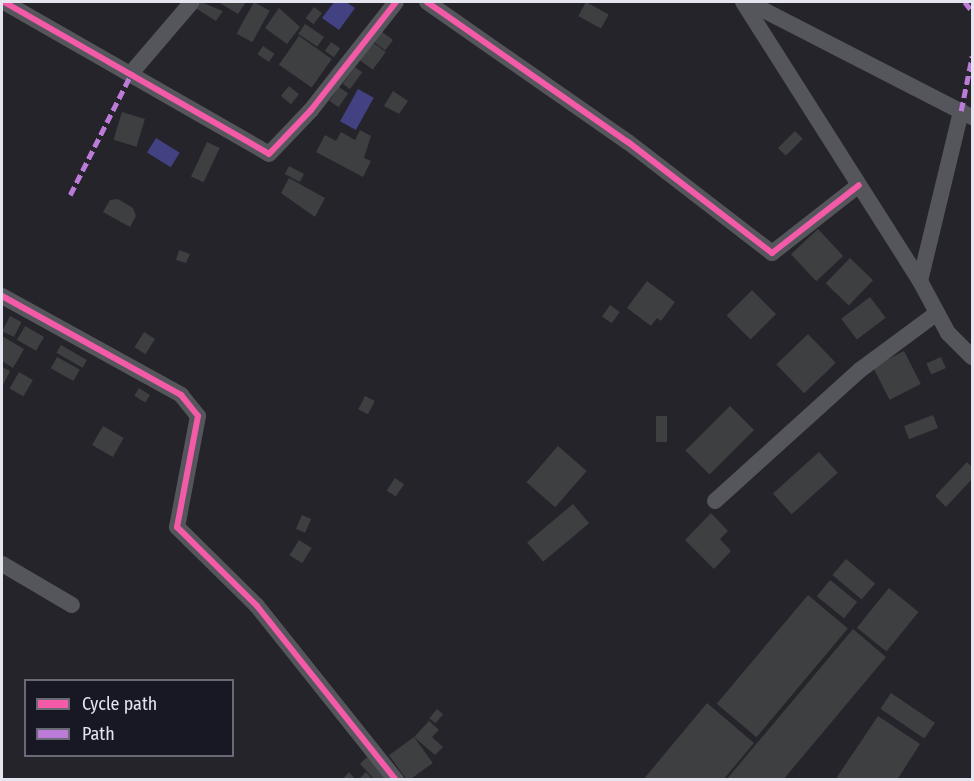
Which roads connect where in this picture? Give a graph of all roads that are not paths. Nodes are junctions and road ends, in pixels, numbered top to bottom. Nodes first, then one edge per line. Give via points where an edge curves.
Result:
1 (4, 2) edge
2 (192, 2) edge
3 (396, 2) edge
4 (428, 2) edge
5 (744, 2) edge
6 (748, 2) edge
7 (132, 72) junction
8 (967, 114) edge
9 (859, 184) junction
10 (920, 282) junction
11 (2, 296) edge
12 (937, 313) junction
13 (972, 357) edge
14 (715, 501) dead end
15 (2, 564) edge
16 (72, 605) dead end
17 (396, 780) edge

1 - 7 street
2 - 7 street
3 - 7 street via 311,110 269,154
4 - 9 street via 628,142 772,253
5 - 9 street
6 - 8 street
8 - 10 street
9 - 10 street
10 - 12 street
11 - 17 street via 181,395 198,416 177,527 257,606
12 - 13 street via 948,333
12 - 14 street via 860,370
15 - 16 street

